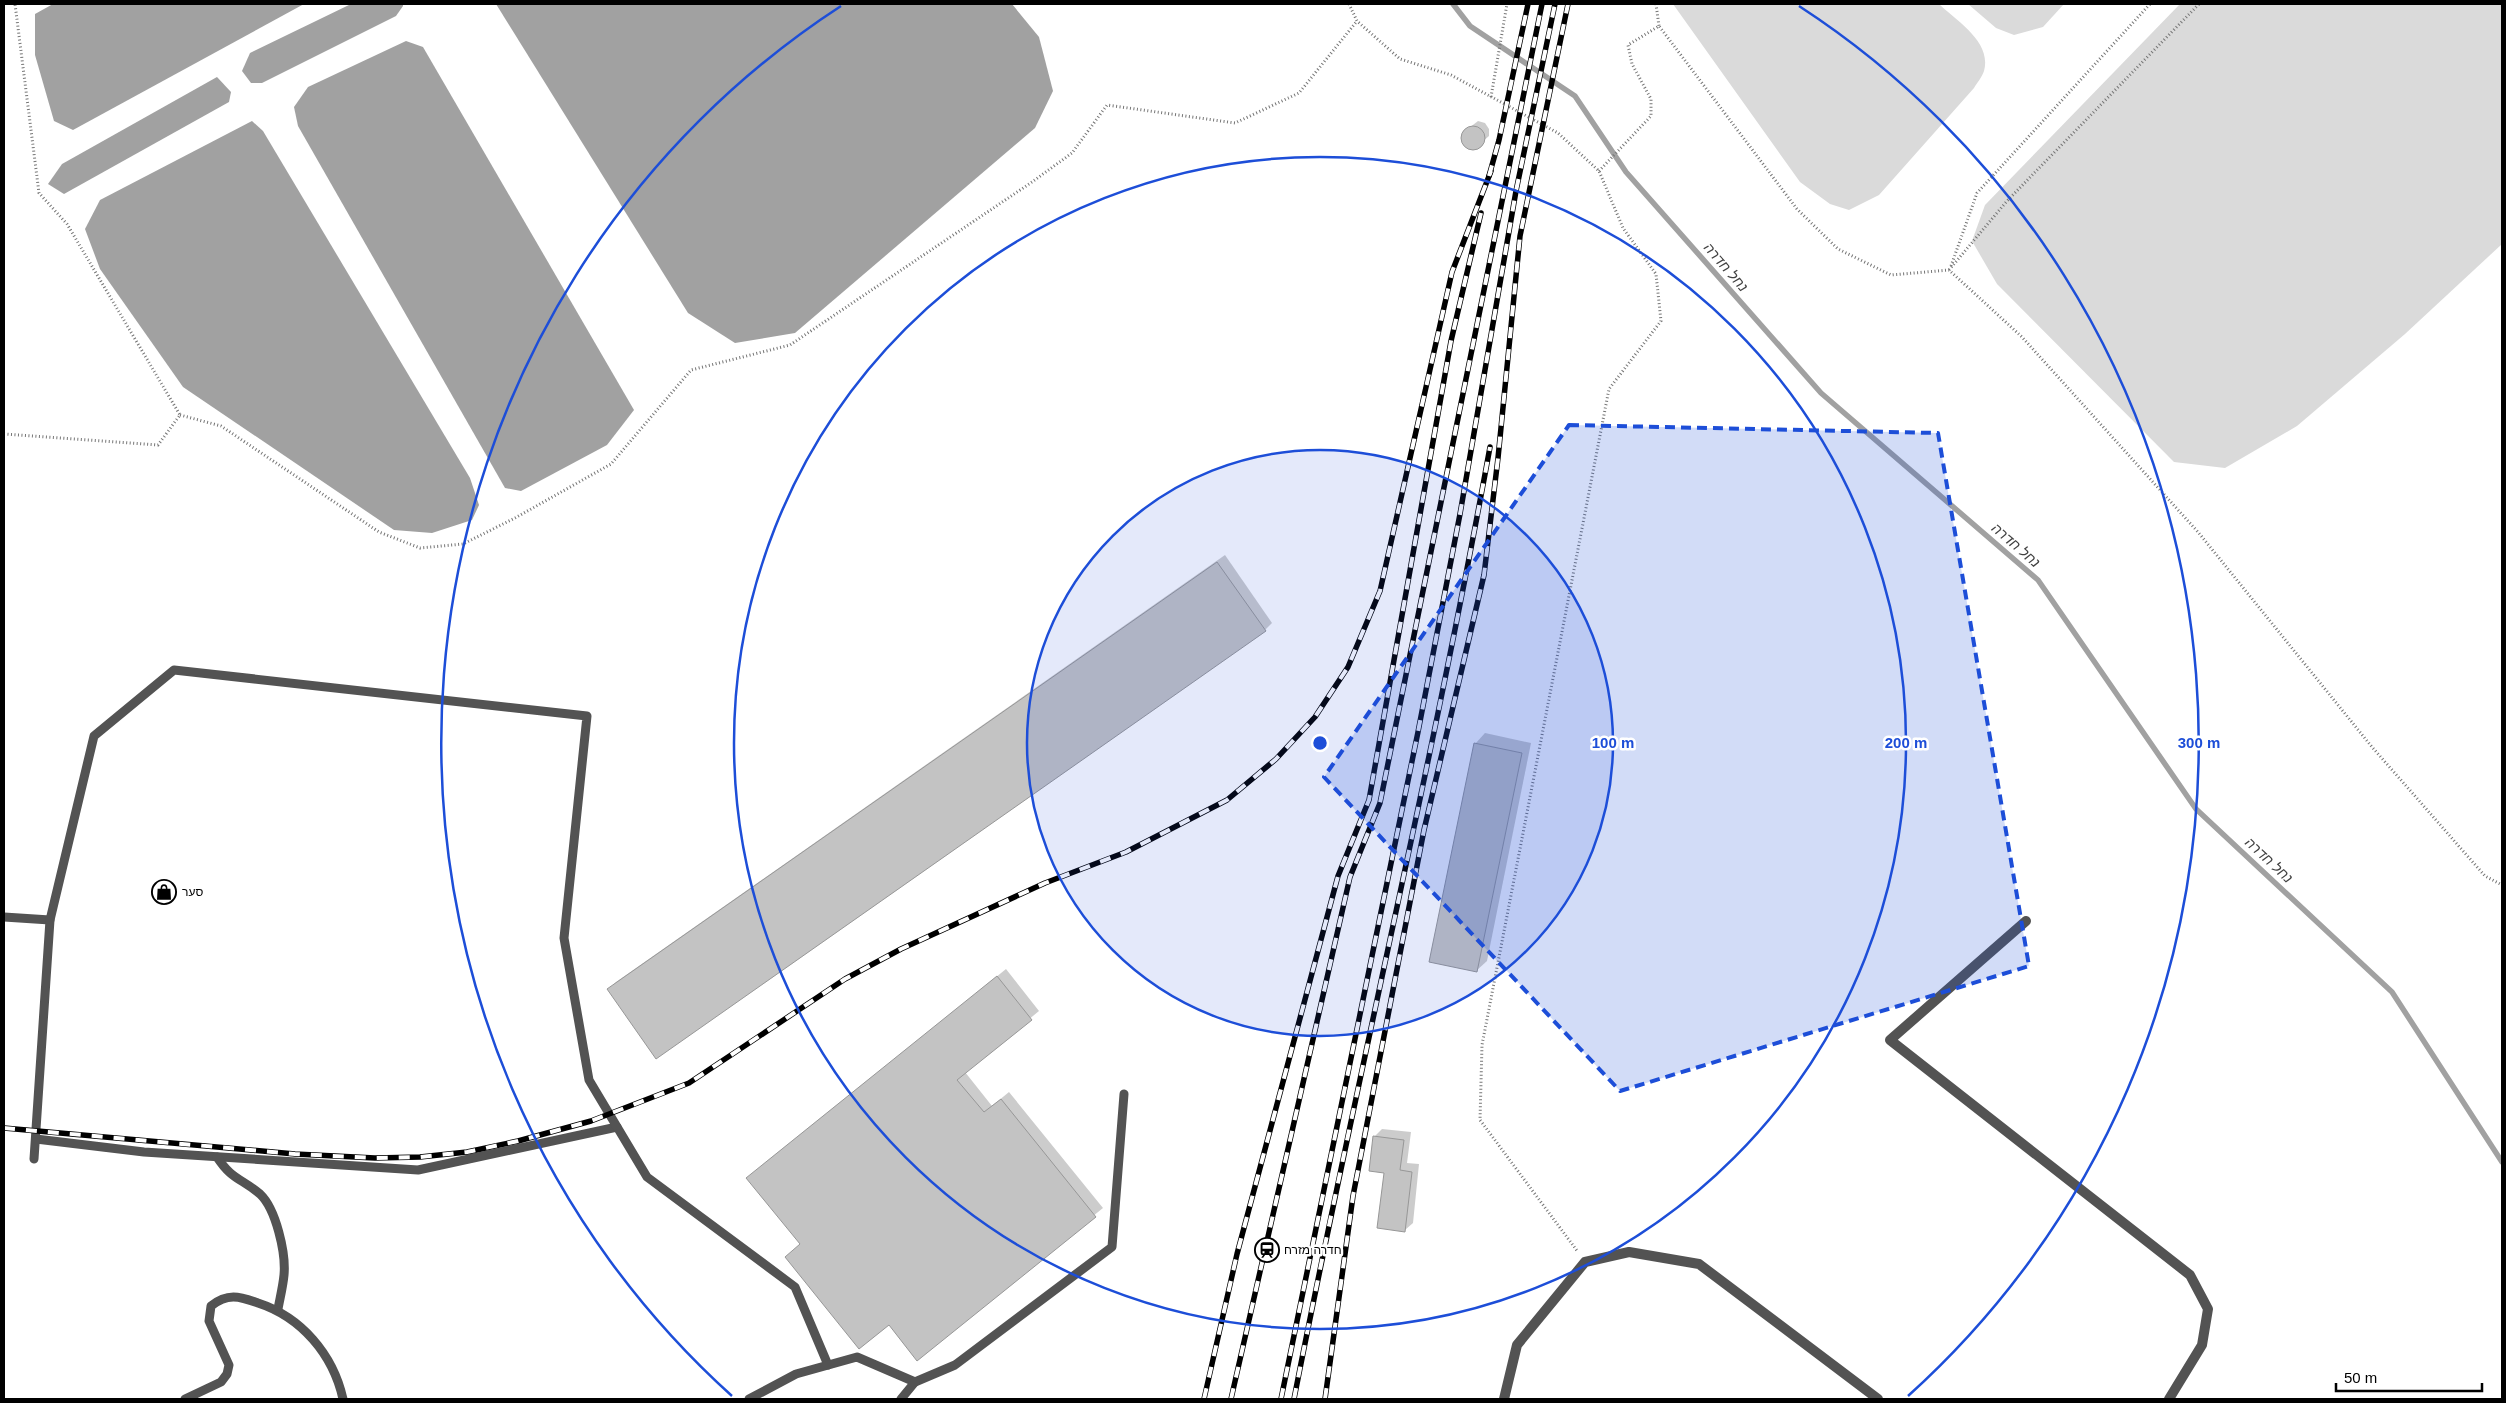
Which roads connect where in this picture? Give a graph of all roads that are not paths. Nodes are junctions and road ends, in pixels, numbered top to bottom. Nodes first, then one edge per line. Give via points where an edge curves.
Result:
1 (4, 917) edge
2 (50, 920) junction
3 (2026, 921) dead end
4 (1124, 1094) dead end
5 (617, 1127) junction
6 (36, 1139) junction
7 (217, 1157) junction
8 (34, 1159) dead end
9 (278, 1309) junction
10 (828, 1365) junction
11 (916, 1382) junction
12 (185, 1399) edge
13 (343, 1399) edge
14 (749, 1399) edge
15 (901, 1399) edge
16 (1504, 1399) edge
17 (1878, 1399) edge
18 (2170, 1399) edge

1 - 2 lane
2 - 5 lane via 94,736 174,670 587,716 564,938 588,1080
2 - 6 lane
3 - 18 street via 1890,1040 2190,1275 2208,1309 2202,1345
4 - 11 lane via 1112,1248 955,1365
5 - 7 lane via 418,1170
5 - 10 lane via 647,1177 796,1287
6 - 7 lane
6 - 8 lane
7 - 9 lane via 226,1172 262,1196 274,1216 284,1273
9 - 12 lane via 238,1296 222,1298 211,1306 208,1321 228,1365 227,1374 221,1382
9 - 13 lane via 314,1339 330,1364
10 - 11 lane via 857,1357
10 - 14 lane via 796,1374
11 - 15 lane
16 - 17 street via 1517,1345 1585,1262 1629,1252 1699,1264

